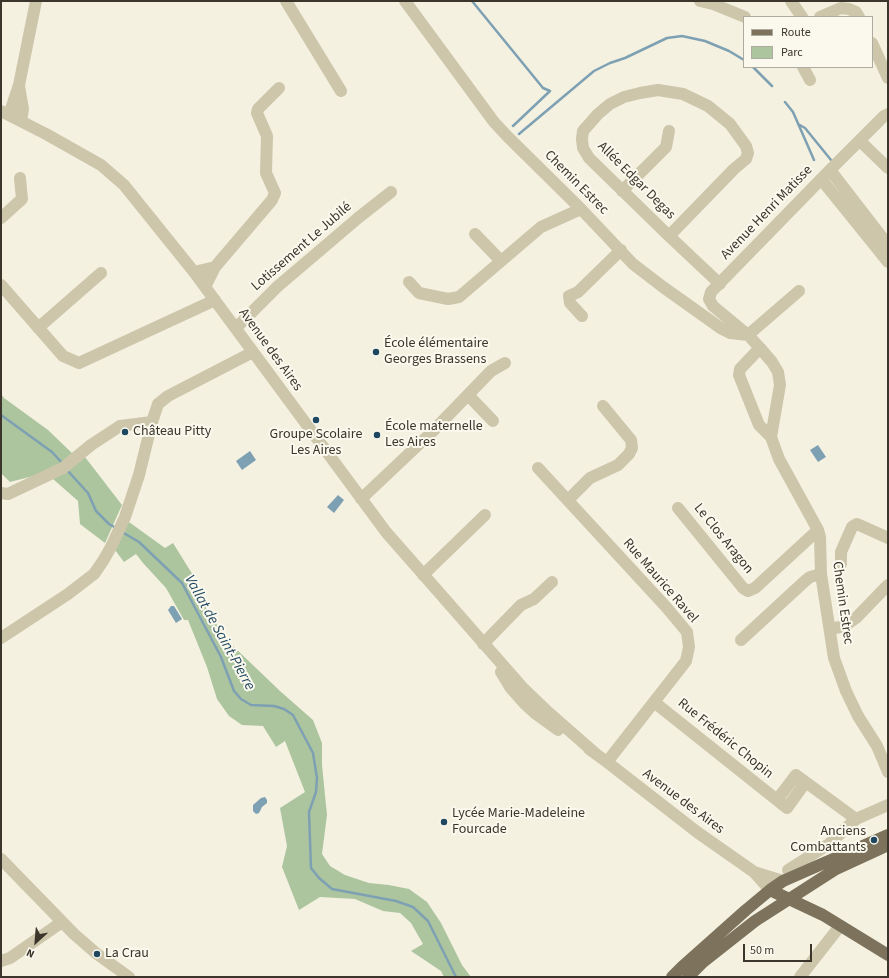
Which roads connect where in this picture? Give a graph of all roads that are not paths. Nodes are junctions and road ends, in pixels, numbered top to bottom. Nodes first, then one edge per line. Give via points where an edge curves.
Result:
1 (36, 1) edge
2 (286, 1) edge
3 (405, 1) edge
4 (700, 1) edge
5 (791, 1) edge
6 (743, 16) edge
7 (801, 16) edge
8 (822, 16) edge
9 (858, 16) edge
10 (873, 45) edge
11 (804, 68) edge
12 (888, 78) edge
13 (810, 80) dead end
14 (19, 85) junction
15 (279, 88) dead end
16 (341, 91) dead end
17 (5, 113) edge
18 (888, 114) edge
19 (21, 121) junction
20 (669, 131) dead end
21 (860, 140) junction
22 (888, 168) edge
23 (830, 170) junction
24 (20, 178) dead end
25 (821, 179) junction
26 (622, 191) junction
27 (391, 192) dead end
28 (581, 209) junction
29 (1, 218) edge
30 (475, 234) dead end
31 (669, 236) junction
32 (888, 245) edge
33 (621, 250) junction
34 (501, 261) junction
35 (888, 262) edge
36 (215, 267) junction
37 (194, 272) junction
38 (101, 273) dead end
39 (409, 282) dead end
40 (720, 284) junction
41 (205, 287) junction
42 (3, 290) edge
43 (799, 291) dead end
44 (215, 300) junction
45 (582, 316) dead end
46 (38, 328) junction
47 (236, 328) junction
48 (748, 335) junction
49 (760, 348) junction
50 (253, 352) junction
51 (505, 363) dead end
52 (468, 395) junction
53 (602, 406) dead end
54 (493, 421) dead end
55 (152, 422) junction
56 (771, 437) junction
57 (538, 468) dead end
58 (1, 494) edge
59 (362, 500) junction
60 (568, 500) junction
61 (678, 508) dead end
62 (485, 515) dead end
63 (818, 530) junction
64 (888, 538) edge
65 (841, 564) dead end
66 (821, 574) junction
67 (423, 575) junction
68 (552, 582) dead end
69 (888, 585) edge
70 (830, 630) junction
71 (1, 638) edge
72 (741, 640) dead end
73 (484, 644) junction
74 (654, 702) junction
75 (607, 762) junction
76 (888, 772) edge
77 (888, 806) edge
78 (853, 817) junction
79 (888, 834) edge
80 (888, 845) edge
81 (1, 859) edge
82 (809, 869) junction
83 (754, 872) junction
84 (786, 875) junction
85 (771, 877) junction
86 (770, 890) junction
87 (803, 890) junction
88 (789, 899) junction
89 (802, 905) junction
90 (823, 915) junction
91 (762, 917) junction
92 (62, 922) junction
93 (840, 926) junction
94 (888, 955) edge
95 (104, 959) junction
96 (1, 961) edge
97 (118, 977) edge
98 (129, 977) edge
99 (672, 977) edge
100 (688, 977) edge
101 (800, 977) edge

1 - 14 street
2 - 16 street
3 - 28 street, Chemin Estrec via 494,122
4 - 6 street
5 - 7 street
8 - 9 street via 841,8 856,12
10 - 12 street
11 - 13 street
14 - 17 street
14 - 19 street via 23,108
15 - 36 street via 257,113 267,136 266,173 275,194
17 - 19 street, Avenue des Aires
18 - 21 street, Avenue Henri Matisse
19 - 37 street, Avenue des Aires via 101,165 124,185
20 - 26 street via 666,147
21 - 22 street
21 - 23 street, Avenue Henri Matisse
23 - 25 street, Avenue Henri Matisse
23 - 32 street
24 - 29 street via 22,199
25 - 35 street
25 - 40 street, Avenue Henri Matisse
26 - 31 street, Allée Edgar Degas
26 - 31 street, Allée Edgar Degas via 589,158 582,139 583,131 610,104 640,93 671,91 696,99 730,124 746,146 746,159
27 - 47 street, Lotissement Le Jubilé via 277,287
28 - 33 street, Chemin Estrec
28 - 34 street via 541,227
30 - 34 street
31 - 40 street, Allée Edgar Degas
33 - 45 street via 578,292 569,296 570,303
33 - 48 street, Chemin Estrec via 633,264 722,329 730,333
34 - 39 street via 459,297 448,299 419,292
36 - 37 street
36 - 41 street
37 - 41 street, Avenue des Aires
38 - 46 street
40 - 48 street, Avenue Henri Matisse via 711,292 709,299 713,306
41 - 44 street, Avenue des Aires
42 - 46 street
43 - 48 street
44 - 46 street via 79,362 63,356
44 - 47 street, Avenue des Aires
47 - 50 street, Avenue des Aires
48 - 49 street, Chemin Estrec
49 - 56 street, Chemin Estrec via 778,372 780,385
49 - 56 street, Chemin Estrec via 740,369 739,375 759,425
50 - 55 street via 168,396 158,404
50 - 59 street, Avenue des Aires
51 - 52 street via 491,372
52 - 54 street
52 - 59 street
53 - 60 street via 631,440 632,448 618,466 590,478
55 - 58 street via 120,426 65,466 8,494
55 - 71 street via 125,517 111,547 94,574
56 - 63 street, Chemin Estrec via 779,459
57 - 60 street, Rue Maurice Ravel
59 - 67 street, Avenue des Aires
60 - 74 street, Rue Maurice Ravel via 687,632 689,647 686,661
61 - 63 street, Le Clos Aragon via 748,591 755,588
62 - 67 street
63 - 66 street, Chemin Estrec
64 - 65 street via 857,524 852,527 841,552
66 - 70 street, Chemin Estrec
66 - 72 street via 805,581
67 - 73 street, Avenue des Aires
68 - 73 street via 534,599 521,605
69 - 70 street via 856,618 845,626
70 - 76 street, Chemin Estrec via 834,658 846,691 858,716 878,746
73 - 75 street, Avenue des Aires via 548,712
74 - 75 street, Rue Maurice Ravel
74 - 78 street, Rue Frédéric Chopin via 787,808 805,782
75 - 83 street, Avenue des Aires via 697,832
77 - 78 street
78 - 84 street via 829,844
79 - 82 main road
80 - 87 main road via 836,869
81 - 92 street
82 - 84 main road
82 - 87 main road
83 - 85 street, Avenue des Aires
83 - 86 street, Avenue des Aires
84 - 85 street, Avenue des Aires
84 - 86 main road
84 - 87 main road
85 - 86 street
86 - 88 main road
86 - 91 main road
86 - 99 main road
87 - 88 main road
87 - 89 main road
87 - 90 main road
88 - 89 main road
88 - 91 main road
89 - 90 main road
90 - 93 main road
91 - 100 main road via 703,962
92 - 95 street
92 - 96 street via 10,958
93 - 94 main road
93 - 101 street
95 - 97 street
95 - 98 street

